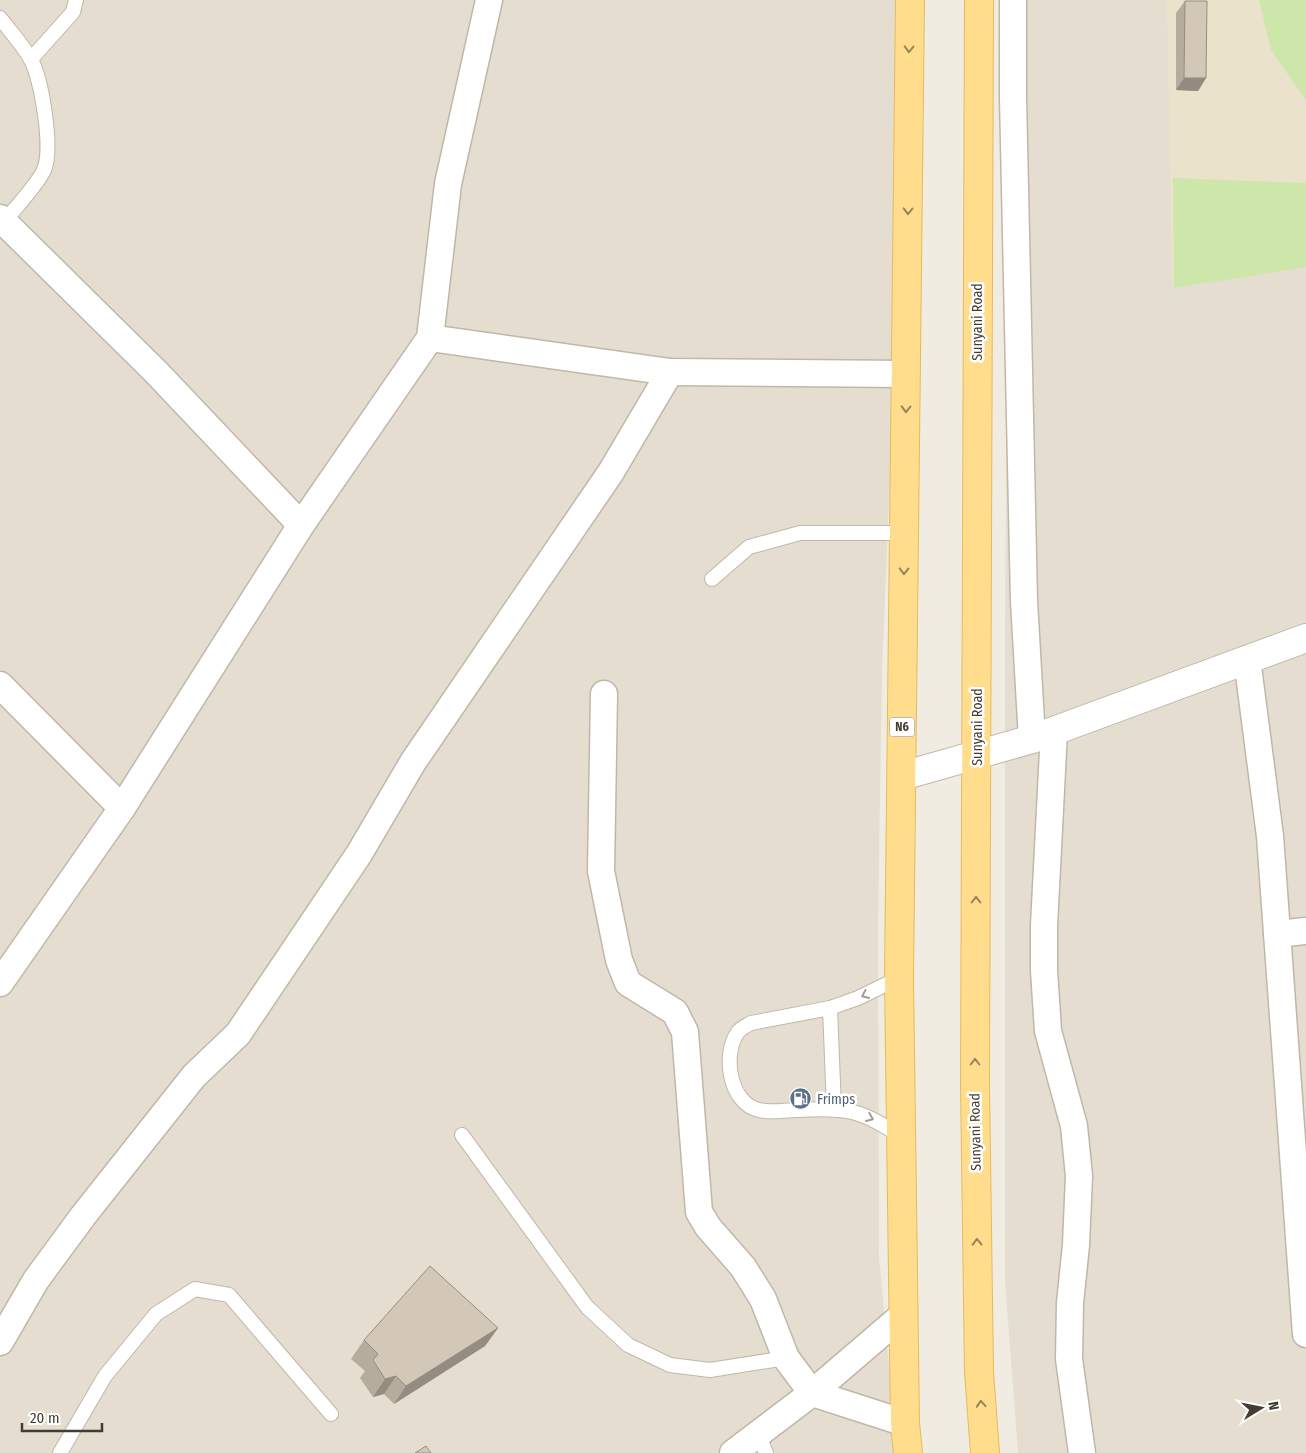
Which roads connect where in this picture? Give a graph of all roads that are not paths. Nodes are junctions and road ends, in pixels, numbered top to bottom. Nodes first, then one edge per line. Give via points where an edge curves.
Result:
1 (76, 0) edge
2 (489, 0) edge
3 (910, 0) edge
4 (979, 0) edge
5 (1013, 0) edge
6 (0, 18) edge
7 (31, 59) junction
8 (2, 220) edge
9 (430, 338) junction
10 (670, 372) junction
11 (906, 374) junction
12 (301, 524) junction
13 (904, 533) junction
14 (712, 579) dead end
15 (1306, 638) edge
16 (1247, 658) junction
17 (0, 685) edge
18 (604, 694) dead end
19 (1043, 735) junction
20 (977, 755) junction
21 (902, 776) junction
22 (122, 808) junction
23 (1306, 931) edge
24 (1277, 934) junction
25 (899, 978) junction
26 (0, 982) edge
27 (830, 1008) junction
28 (834, 1108) junction
29 (462, 1135) dead end
30 (901, 1137) junction
31 (903, 1315) junction
32 (1306, 1334) edge
33 (0, 1342) edge
34 (786, 1358) junction
35 (812, 1393) junction
36 (331, 1414) dead end
37 (905, 1423) junction
38 (762, 1443) edge
39 (60, 1453) edge
40 (733, 1453) edge
41 (908, 1453) edge
42 (985, 1453) edge
43 (1082, 1453) edge

1 - 7 lane via 73,12
2 - 9 street via 448,184
3 -> 11 main road, N6
4 - 20 main road, Sunyani Road
5 - 19 street via 1024,601
6 - 7 lane
7 - 8 lane via 47,126 47,156 44,171
8 - 12 street via 157,373
9 - 10 street
9 - 12 street
10 - 11 street
10 - 33 street via 611,472 414,762 359,854 238,1034 194,1076 84,1216 36,1280
11 -> 13 main road, N6
12 - 22 street
13 - 14 lane via 800,533 749,547
13 -> 21 main road, N6
15 - 16 street
16 - 19 street
16 - 24 street via 1270,836
17 - 22 street
18 - 34 street via 601,871 619,960 628,983 675,1012 685,1032 699,1212 763,1298
19 - 20 street
19 - 43 street via 1044,970 1048,1031 1074,1126 1079,1176 1069,1359
20 - 21 street
42 -> 20 main road, Sunyani Road via 979,1372 975,1084
21 - 25 main road, N6
22 - 26 street
23 - 24 street
24 - 32 street
25 -> 27 lane
25 - 30 main road, N6
27 - 28 lane
27 - 28 lane via 750,1023 739,1030 733,1041 731,1069 735,1090 743,1101 758,1110
28 -> 30 lane via 868,1116
29 - 34 lane via 587,1307 628,1345 670,1365 710,1370
30 - 31 main road, N6
31 - 35 street
31 - 37 main road, N6
34 - 35 street
35 - 37 street
35 - 38 street
36 - 39 lane via 229,1296 195,1290 156,1314 105,1376
37 - 41 main road, N6
38 - 40 street

